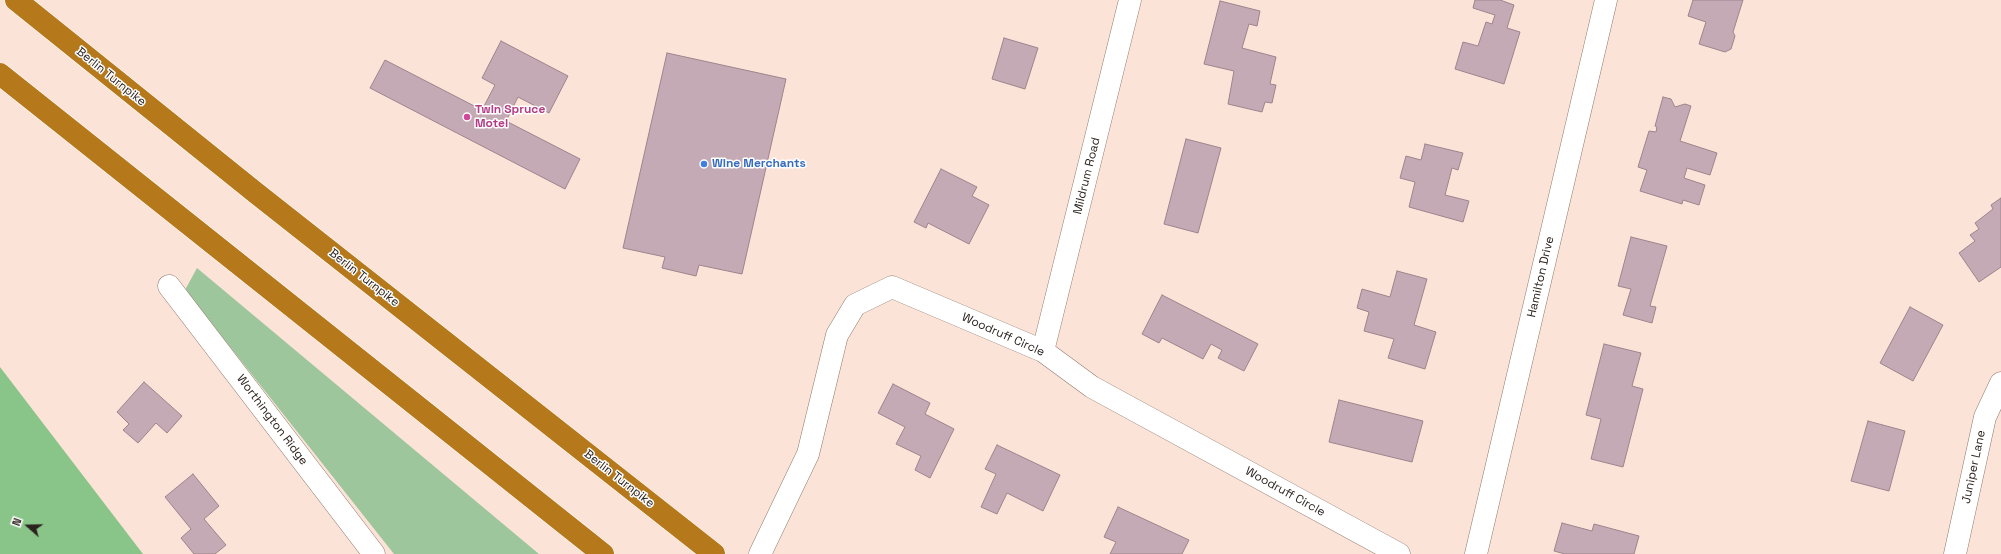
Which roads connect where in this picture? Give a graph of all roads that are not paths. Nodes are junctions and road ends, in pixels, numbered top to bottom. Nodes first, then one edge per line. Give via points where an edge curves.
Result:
1 (16, 0) edge
2 (1130, 0) edge
3 (1606, 0) edge
4 (0, 74) edge
5 (169, 286) dead end
6 (1043, 351) junction
7 (2001, 384) edge
8 (374, 554) edge
9 (603, 554) edge
10 (714, 554) edge
11 (760, 554) edge
12 (1399, 554) edge
13 (1476, 554) edge
14 (1956, 554) edge

1 - 10 highway, Berlin Turnpike
2 - 6 street, Mildrum Road
3 - 13 street, Hamilton Drive
4 - 9 highway
5 - 8 street, Worthington Ridge
6 - 11 street, Woodruff Circle via 892,288 855,305 838,335 808,454
6 - 12 street, Woodruff Circle via 1092,387
7 - 14 street, Juniper Lane via 1985,417

